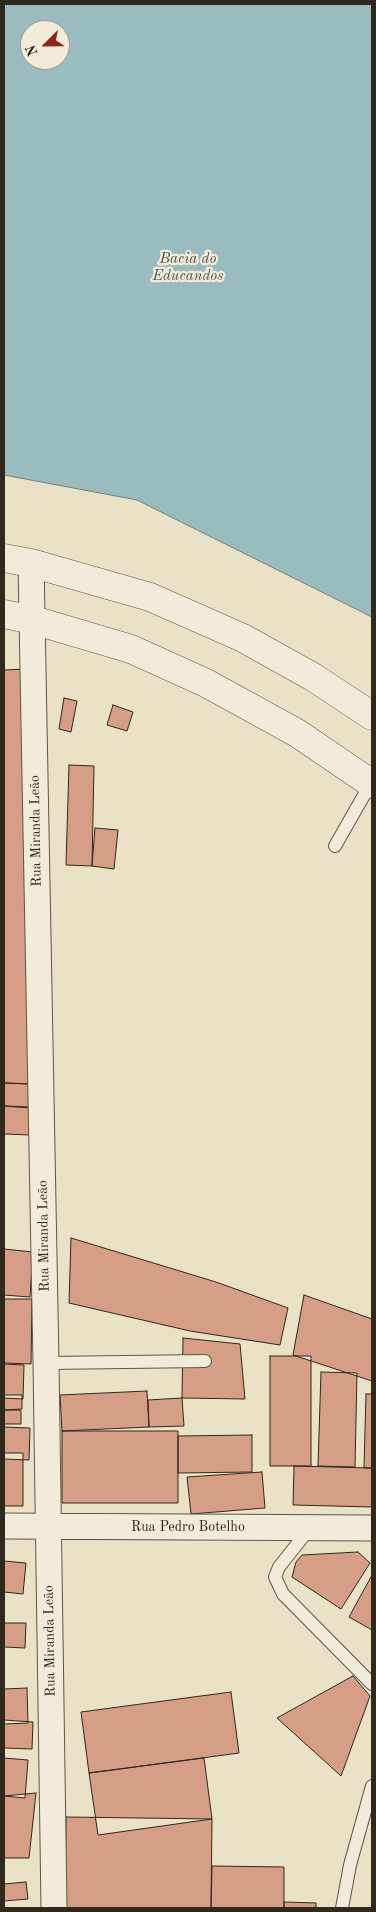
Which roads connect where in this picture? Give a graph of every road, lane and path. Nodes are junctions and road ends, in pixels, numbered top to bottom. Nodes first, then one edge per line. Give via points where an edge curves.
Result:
1 (4, 558) edge
2 (30, 564) junction
3 (4, 614) edge
4 (33, 620) junction
5 (372, 716) edge
6 (372, 784) edge
7 (335, 846) dead end
8 (205, 1361) dead end
9 (46, 1363) junction
10 (4, 1526) edge
11 (48, 1526) junction
12 (310, 1528) junction
13 (372, 1528) edge
14 (372, 1684) edge
15 (372, 1786) edge
16 (54, 1908) edge
17 (342, 1908) edge

1 - 2 street
2 - 4 street, Rua Miranda Leão
2 - 5 street via 150,598 243,638 313,676
3 - 4 street
4 - 6 street via 131,649 206,682 297,733
4 - 9 street, Rua Miranda Leão
6 - 7 lane
8 - 9 lane
9 - 11 street, Rua Miranda Leão
10 - 11 street, Rua Pedro Botelho
11 - 12 street, Rua Pedro Botelho
11 - 16 street, Rua Miranda Leão
12 - 13 street, Rua Pedro Botelho
12 - 14 lane via 279,1567 275,1577 283,1594
15 - 17 lane

